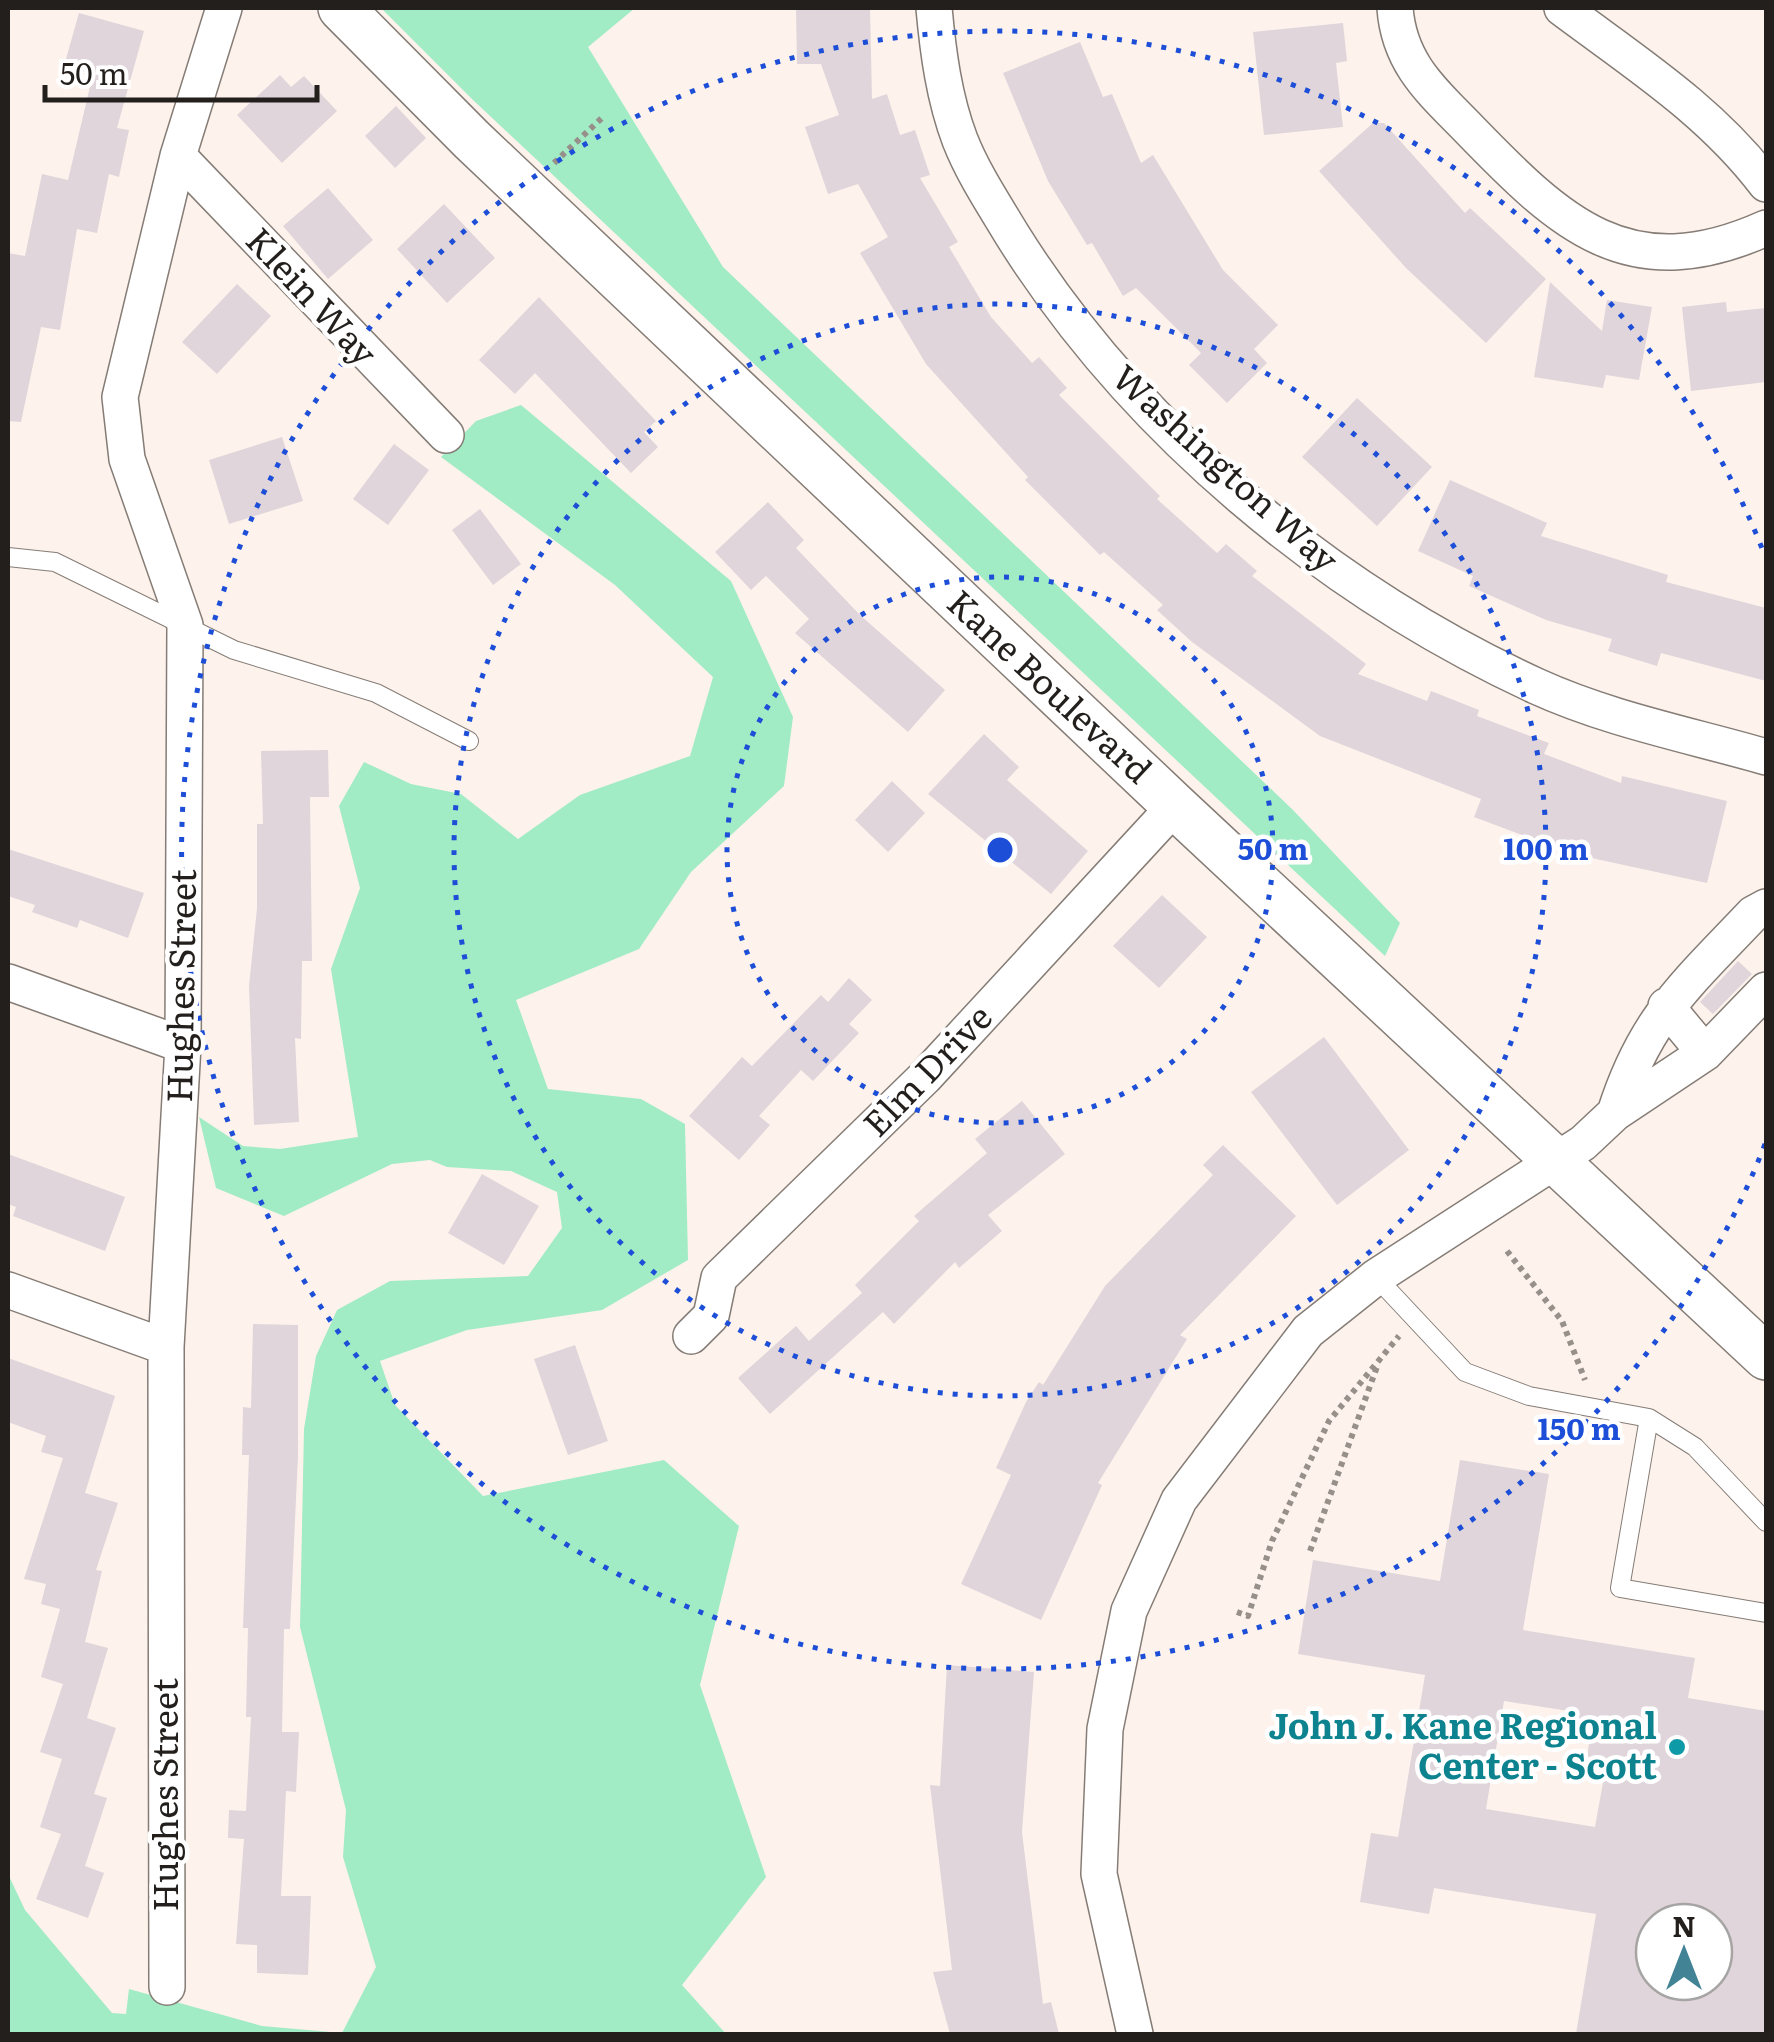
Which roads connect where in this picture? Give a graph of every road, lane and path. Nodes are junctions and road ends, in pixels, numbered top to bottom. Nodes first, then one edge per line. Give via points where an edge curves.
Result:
1 (224, 8) edge
2 (340, 8) edge
3 (934, 8) edge
4 (1395, 8) edge
5 (1562, 8) edge
6 (604, 116) dead end
7 (178, 156) junction
8 (546, 171) dead end
9 (1766, 184) edge
10 (1766, 228) edge
11 (446, 435) dead end
12 (8, 557) edge
13 (185, 626) junction
14 (468, 741) dead end
15 (1766, 757) edge
16 (1175, 806) junction
17 (1766, 908) edge
18 (8, 982) edge
19 (1766, 990) edge
20 (1666, 1006) junction
21 (183, 1044) junction
22 (1705, 1052) junction
23 (1615, 1113) junction
24 (1551, 1160) junction
25 (1507, 1252) dead end
26 (1376, 1277) junction
27 (8, 1290) edge
28 (1400, 1334) dead end
29 (691, 1336) dead end
30 (166, 1347) junction
31 (1763, 1350) edge
32 (1380, 1358) junction
33 (1586, 1386) dead end
34 (1649, 1418) junction
35 (1766, 1522) edge
36 (1310, 1551) dead end
37 (1237, 1612) dead end
38 (1766, 1613) edge
39 (166, 1987) dead end
40 (1136, 2034) edge

1 - 7 street, Hughes Street
2 - 16 street, Kane Boulevard
3 - 15 street, Washington Way via 961,142 1040,280 1155,414 1234,486 1352,583 1454,646 1540,688
4 - 10 street via 1397,36 1412,69 1531,193 1576,228 1628,248 1684,252
5 - 9 street via 1696,109
6 - 8 path
7 - 11 street, Klein Way
7 - 13 street, Hughes Street via 120,398 127,459
12 - 13 lane via 55,562
13 - 14 lane via 234,650 376,694
13 - 21 street, Hughes Street
16 - 24 street, Kane Boulevard
16 - 29 street, Elm Drive via 925,1078 719,1278 711,1316
17 - 20 street
18 - 21 street
19 - 22 street
20 - 22 street
20 - 23 street via 1629,1069
21 - 30 street, Hughes Street
22 - 23 street
23 - 24 street via 1583,1143
24 - 26 street
24 - 31 street, Kane Boulevard
25 - 33 path via 1562,1321
26 - 34 lane via 1464,1372 1529,1396
26 - 40 street via 1308,1331 1179,1500 1129,1611 1105,1730 1099,1874
27 - 30 street
28 - 32 path
30 - 39 street, Hughes Street
32 - 36 path
32 - 37 path via 1329,1421 1272,1541 1248,1616
34 - 35 lane via 1695,1447
34 - 38 lane via 1620,1588

